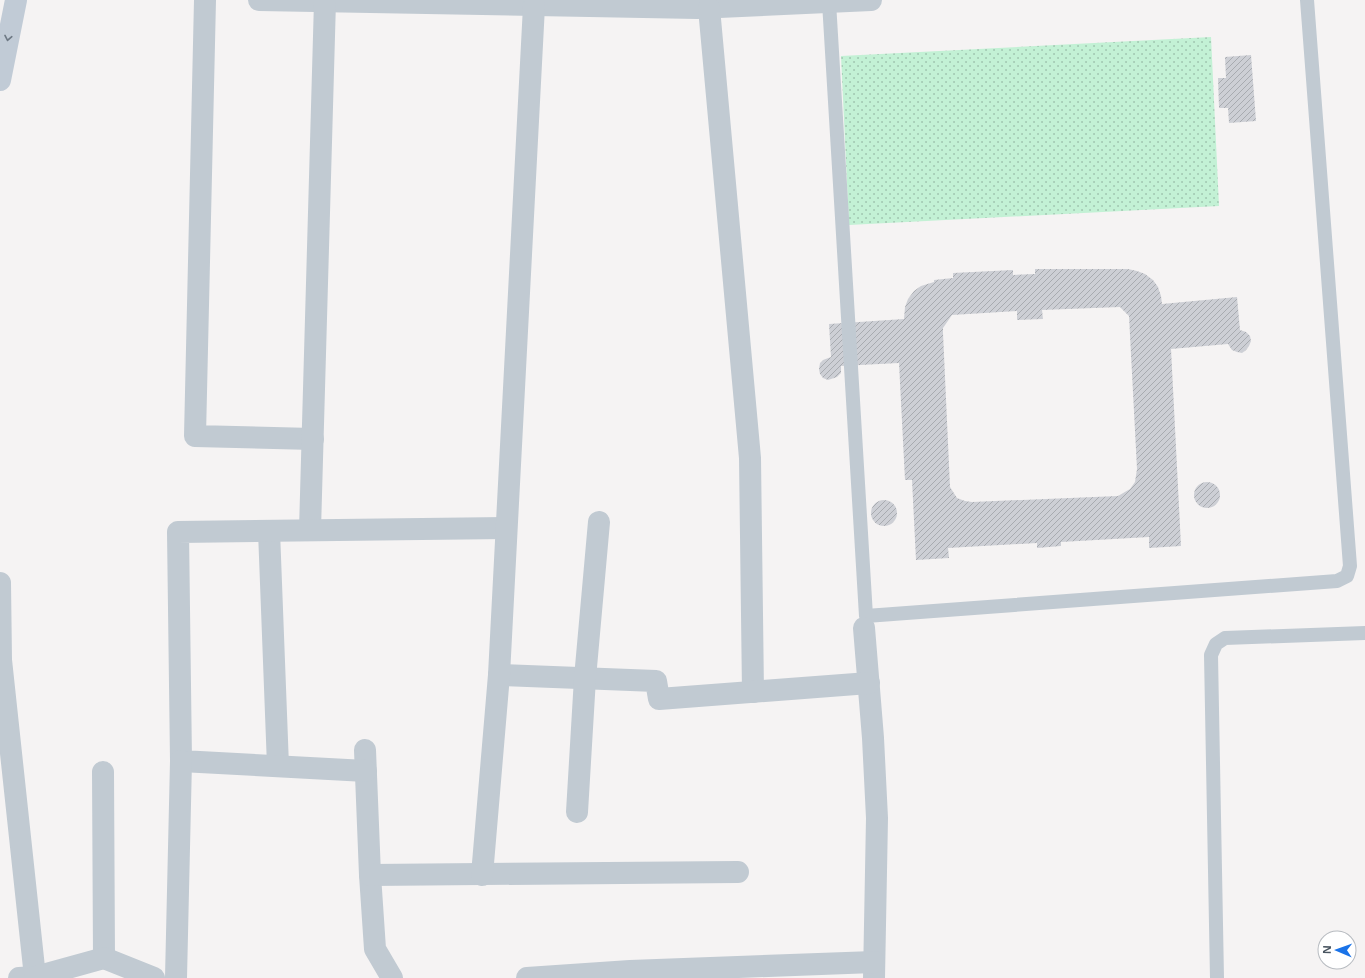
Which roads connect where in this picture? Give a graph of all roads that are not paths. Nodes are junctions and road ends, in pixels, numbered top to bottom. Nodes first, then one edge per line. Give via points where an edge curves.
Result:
1 (16, 0) edge
2 (205, 0) edge
3 (259, 0) edge
4 (871, 0) edge
5 (1307, 0) edge
6 (325, 2) junction
7 (829, 2) junction
8 (534, 6) junction
9 (709, 8) junction
10 (0, 80) edge
11 (313, 439) junction
12 (599, 522) dead end
13 (506, 528) junction
14 (310, 530) junction
15 (269, 531) junction
16 (0, 583) edge
17 (864, 628) dead end
18 (1365, 633) edge
19 (498, 675) junction
20 (585, 678) junction
21 (868, 683) junction
22 (752, 692) junction
23 (181, 761) junction
24 (278, 766) junction
25 (103, 772) dead end
26 (577, 812) dead end
27 (738, 872) dead end
28 (370, 875) junction
29 (482, 875) junction
30 (104, 958) junction
31 (874, 970) edge
32 (630, 974) edge
33 (27, 977) edge
34 (154, 978) edge
35 (176, 978) edge
36 (392, 978) edge
37 (527, 978) edge
38 (1217, 978) edge

1 -> 10 street
2 - 11 street via 195,436
3 - 6 street
4 - 7 street
5 - 7 lane via 1350,566 1347,576 1337,581 866,616
6 - 8 street
6 - 11 street
7 - 9 street
8 - 9 street
8 - 13 street
9 - 22 street via 750,458
11 - 14 street
12 - 20 street
13 - 14 street
13 - 19 street
14 - 15 street
15 - 23 street via 178,532
15 - 24 street
16 - 33 street via 1,660
17 - 21 street
18 - 38 lane via 1225,638 1216,644 1211,655
19 - 20 street
19 - 29 street
20 - 22 street via 656,681 659,699
20 - 26 street
21 - 22 street
21 - 31 street via 877,818
23 - 24 street
23 - 35 street
24 - 28 street via 366,760
25 - 30 street
27 - 29 street
28 - 29 street
28 - 36 street via 375,949
30 - 33 street
30 - 34 street
31 - 32 street
32 - 37 street

